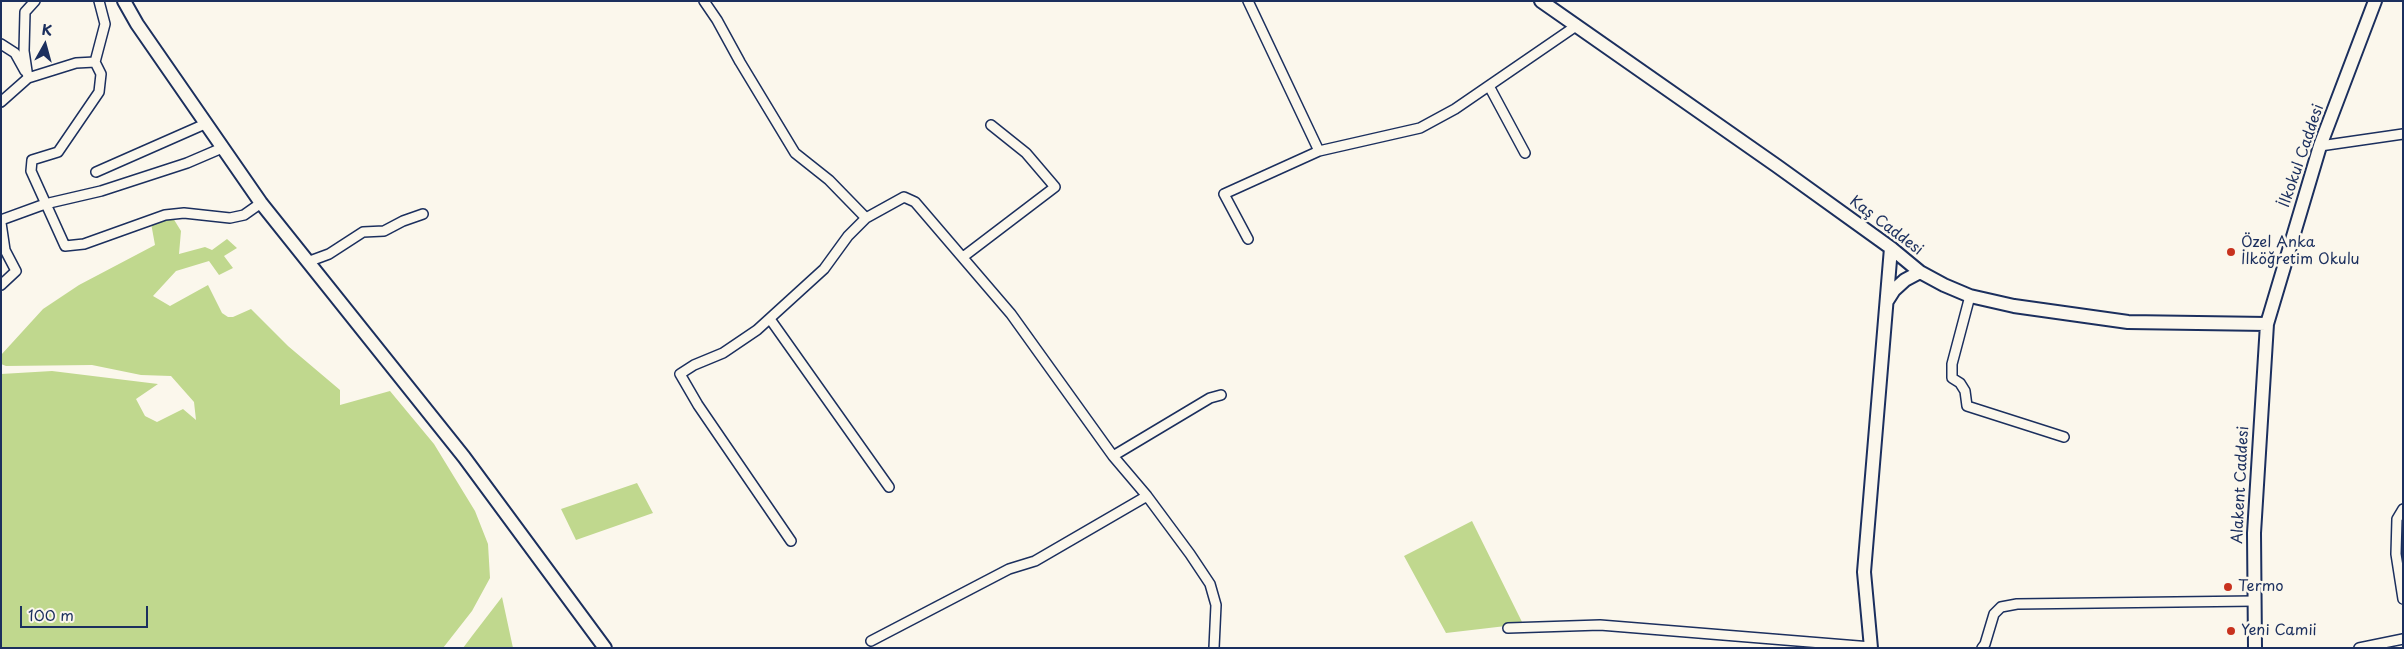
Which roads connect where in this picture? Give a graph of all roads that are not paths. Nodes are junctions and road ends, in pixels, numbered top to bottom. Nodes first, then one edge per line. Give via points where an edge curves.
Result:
1 (35, 1) edge
2 (99, 1) edge
3 (704, 1) edge
4 (1248, 1) edge
5 (1541, 1) edge
6 (2374, 1) edge
7 (125, 2) edge
8 (1576, 26) junction
9 (1, 44) edge
10 (95, 62) junction
11 (28, 78) junction
12 (1488, 86) junction
13 (1, 102) edge
14 (205, 124) junction
15 (991, 125) dead end
16 (2403, 134) edge
17 (2320, 146) junction
18 (222, 148) junction
19 (1319, 150) junction
20 (1525, 153) dead end
21 (96, 172) dead end
22 (261, 203) junction
23 (45, 204) junction
24 (423, 214) dead end
25 (866, 218) junction
26 (1, 221) edge
27 (1248, 239) dead end
28 (1891, 248) junction
29 (963, 257) junction
30 (310, 261) junction
31 (1920, 272) junction
32 (1, 285) edge
33 (1970, 296) junction
34 (1885, 306) junction
35 (770, 319) junction
36 (2267, 324) junction
37 (1221, 395) dead end
38 (2064, 437) dead end
39 (1113, 456) junction
40 (888, 487) dead end
41 (1147, 496) junction
42 (2403, 508) edge
43 (791, 540) dead end
44 (2403, 599) edge
45 (2255, 601) junction
46 (1508, 628) dead end
47 (2403, 639) edge
48 (871, 642) dead end
49 (605, 648) edge
50 (1214, 648) edge
51 (1871, 648) edge
52 (1982, 648) edge
53 (2255, 648) edge
54 (2358, 648) edge

1 - 11 street via 25,12 24,51
2 - 10 street via 105,24
3 - 25 street via 795,152 829,180
4 - 19 street
5 - 8 street, Kaş Caddesi
6 - 17 street, İlkokul Caddesi
7 - 14 street
8 - 12 street
8 - 28 street, Kaş Caddesi
9 - 11 street via 15,53
10 - 11 street via 76,63
10 - 23 street via 101,74 99,92 58,152 32,160 31,171
11 - 13 street
12 - 19 street via 1420,128
12 - 20 street
14 - 18 street
14 - 21 street
15 - 29 street via 1026,153 1055,187
16 - 17 street
17 - 36 street, İlkokul Caddesi
18 - 22 street
18 - 23 street via 109,188
19 - 27 street via 1224,194
22 - 23 street via 244,215 230,218 191,213 165,215 84,244 66,246
22 - 30 street
23 - 26 street
24 - 30 street via 384,231 362,232 329,254
25 - 29 street via 904,197 916,202
25 - 35 street via 824,269
26 - 32 street via 5,250 16,271
28 - 31 street, Kaş Caddesi
28 - 34 street
29 - 39 street via 1011,314
30 - 49 street via 464,457
31 - 33 street, Kaş Caddesi
31 - 34 street via 1894,290
33 - 36 street, Kaş Caddesi via 2014,306 2128,322
33 - 38 street via 1952,364 1952,378 1965,391 1967,406
34 - 51 street via 1864,572
35 - 40 street
35 - 43 street via 723,353 694,364 680,374
36 - 45 street, Alakent Caddesi via 2254,533
37 - 39 street via 1210,398
39 - 41 street
41 - 48 street via 1035,562 1009,569
41 - 50 street via 1210,584 1216,605
42 - 44 street via 2397,519 2396,554
45 - 52 street via 2017,604 2001,607 1994,614
45 - 53 street, Alakent Caddesi
46 - 51 street via 1600,625
47 - 54 street

